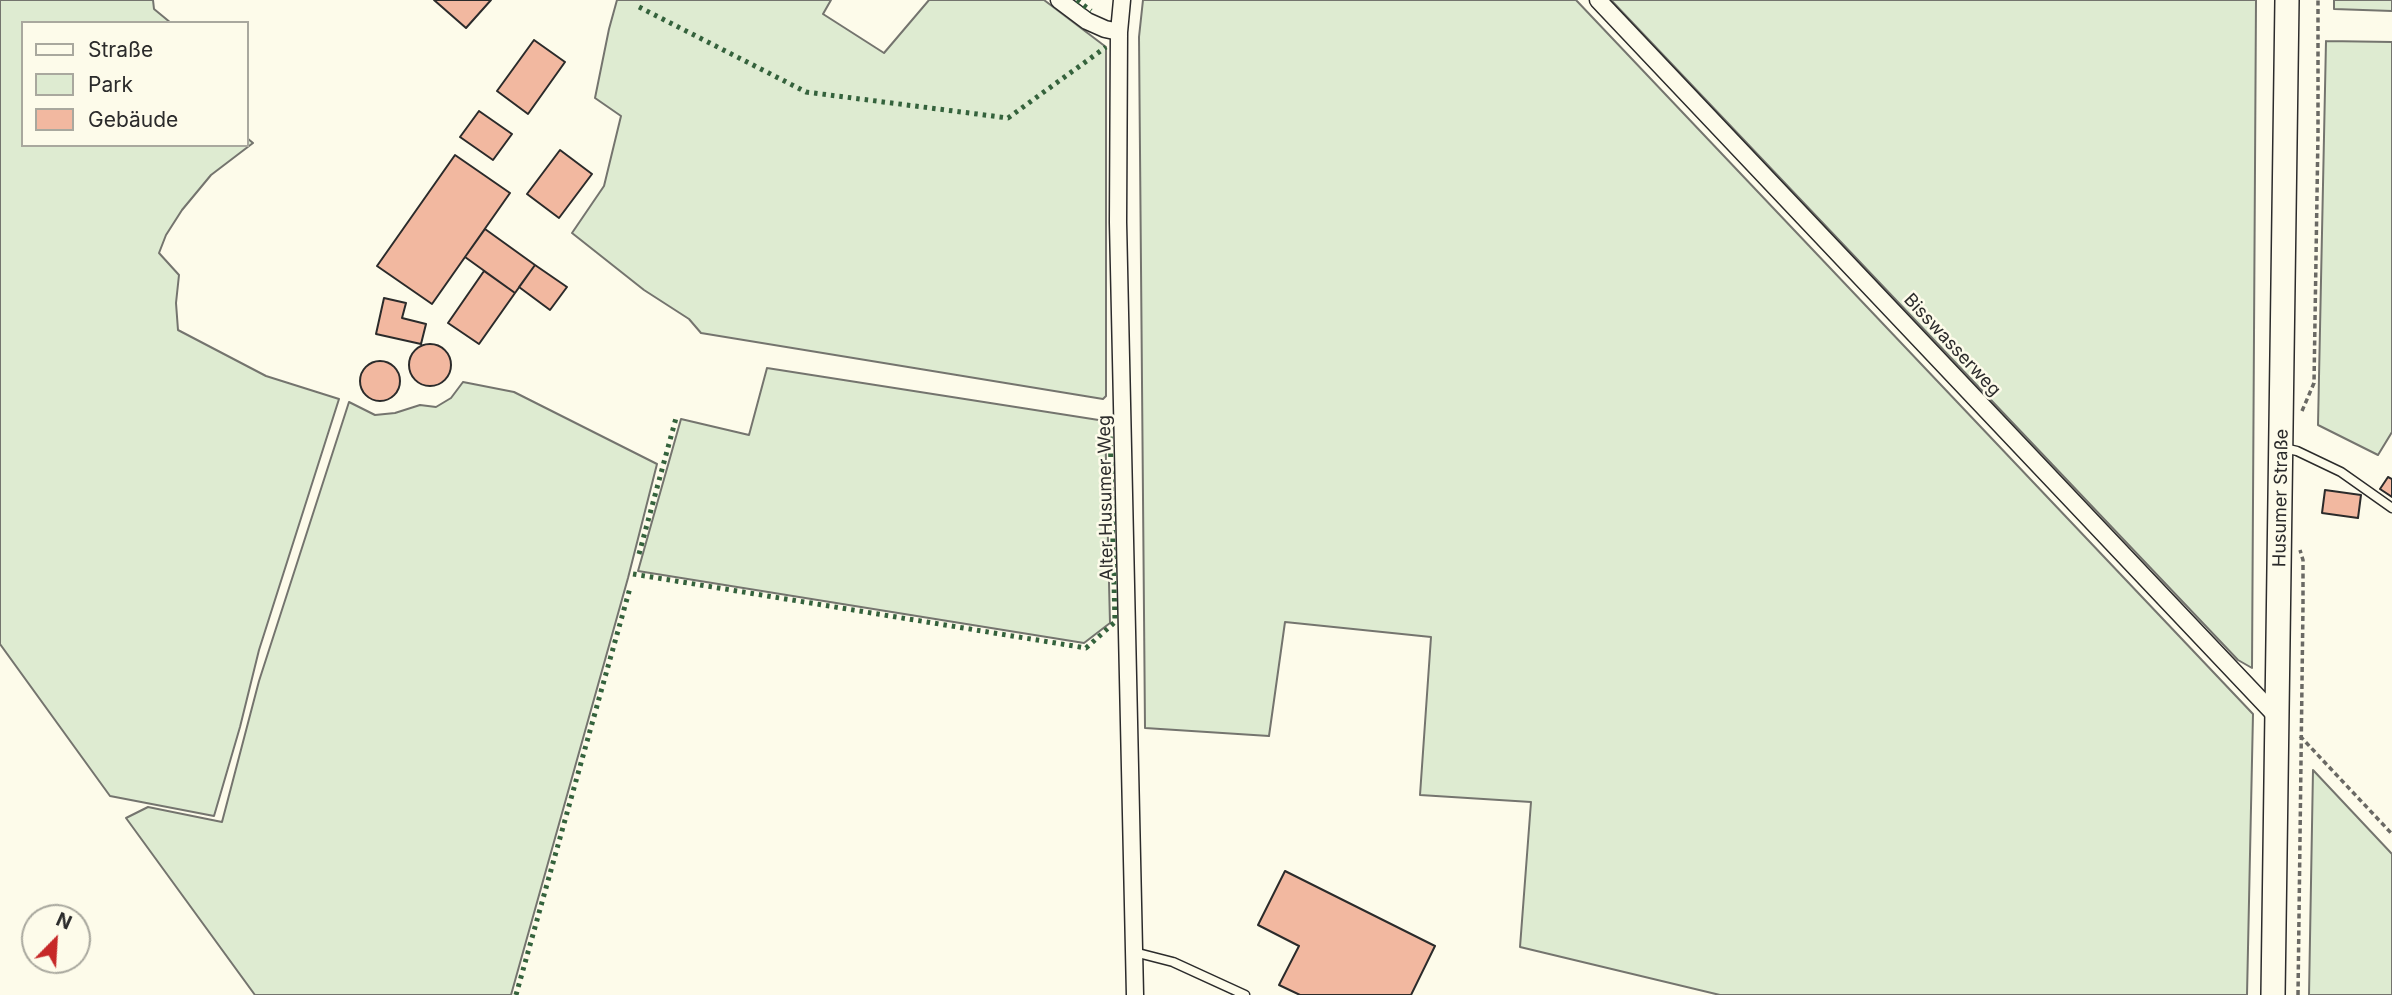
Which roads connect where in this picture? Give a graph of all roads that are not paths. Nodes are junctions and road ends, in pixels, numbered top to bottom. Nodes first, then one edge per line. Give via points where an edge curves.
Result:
1 (1059, 0) edge
2 (1122, 0) edge
3 (1598, 0) edge
4 (2287, 0) edge
5 (1119, 32) junction
6 (2281, 447) junction
7 (2392, 508) edge
8 (2277, 717) junction
9 (1134, 952) junction
10 (1135, 995) edge
11 (1245, 995) edge
12 (2273, 995) edge

1 - 5 street via 1087,21
2 - 5 street, Alter Husumer Weg
3 - 8 street, Bisswasserweg
4 - 6 main road, Husumer Straße
5 - 9 street, Alter Husumer Weg via 1118,222
6 - 7 lane via 2341,472
6 - 8 main road, Husumer Straße
8 - 12 main road, Husumer Straße
9 - 10 street, Alter Husumer Weg
9 - 11 lane via 1173,962

